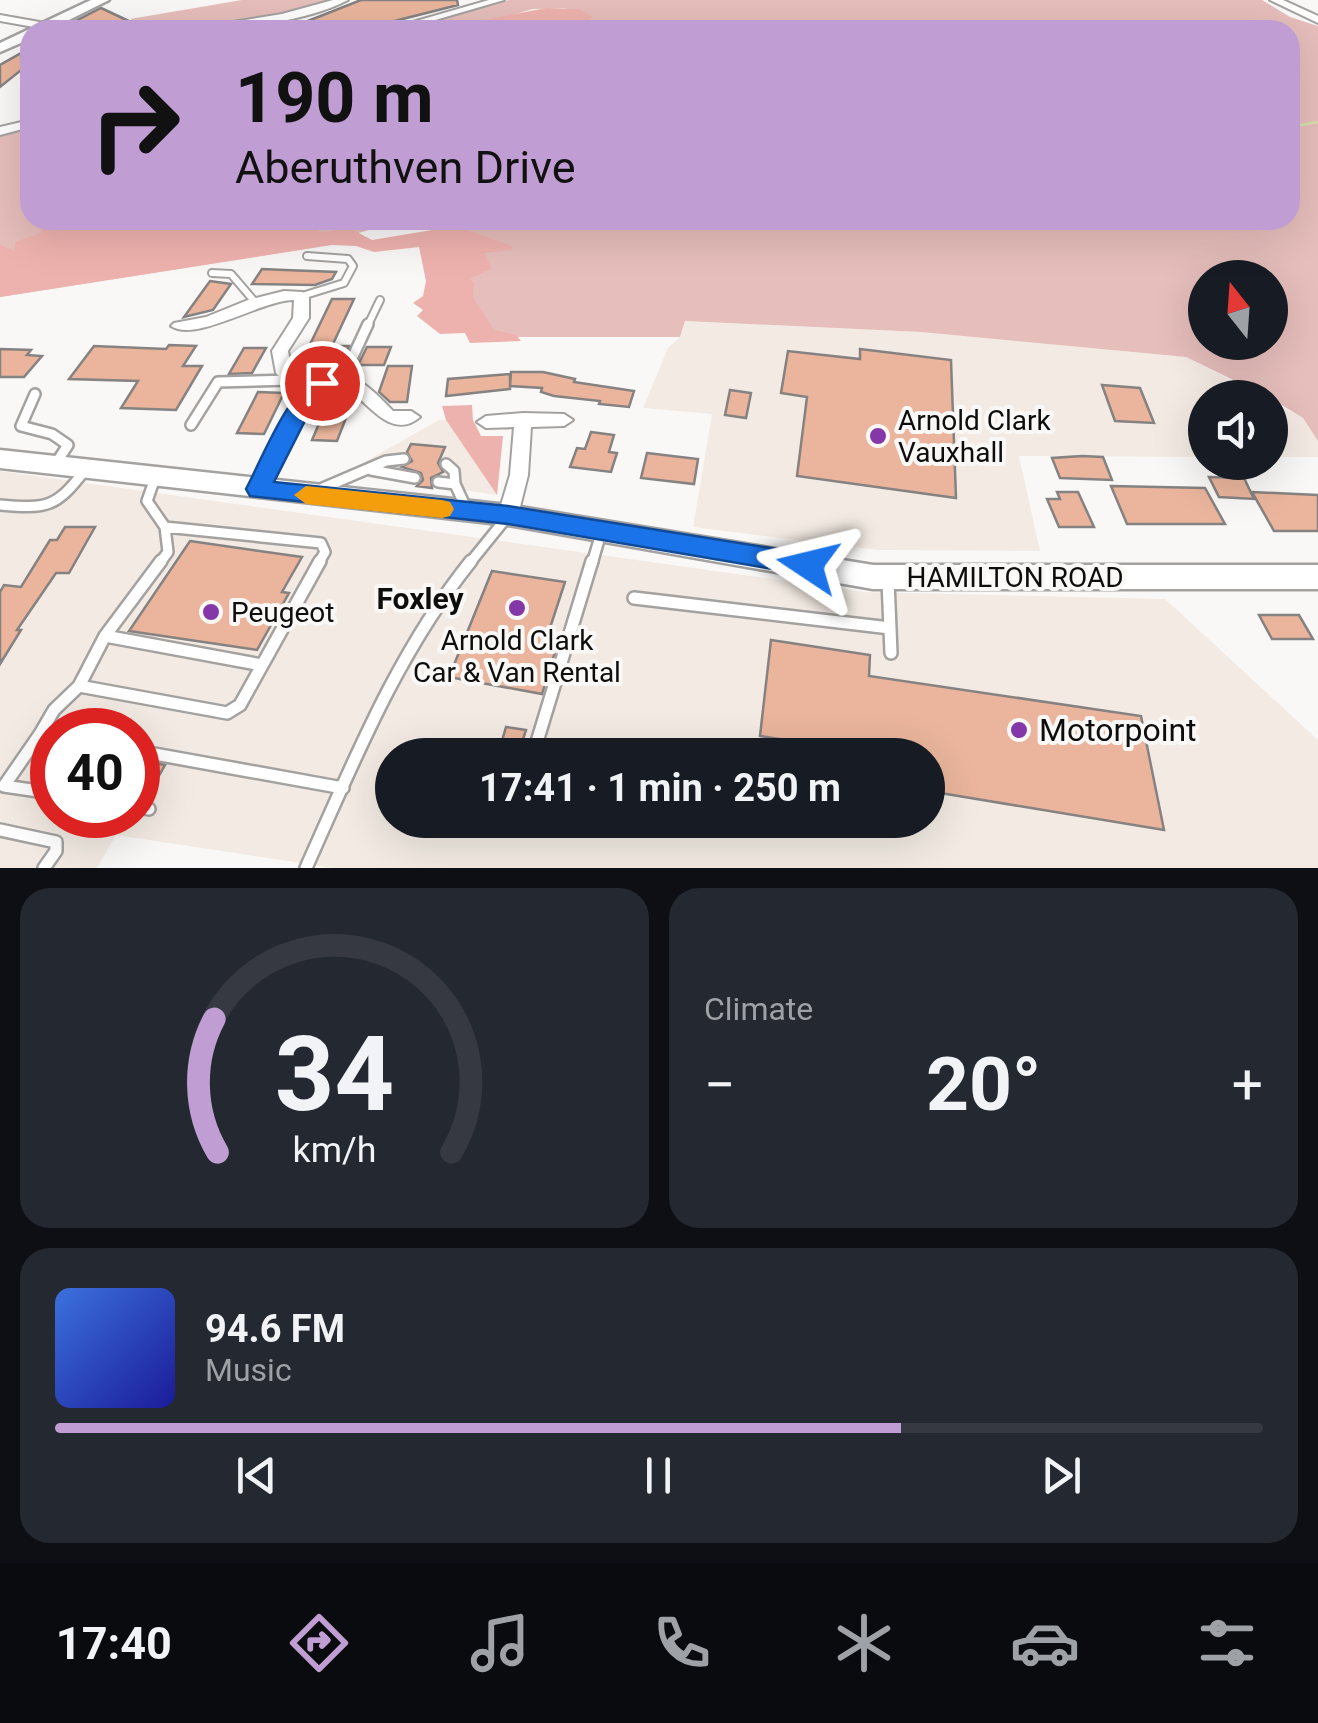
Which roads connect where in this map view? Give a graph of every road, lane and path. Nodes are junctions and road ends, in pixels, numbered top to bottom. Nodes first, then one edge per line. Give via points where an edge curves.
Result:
1 (102, 0) edge
2 (343, 0) edge
3 (499, 0) edge
4 (1276, 0) edge
5 (59, 20) edge
6 (262, 20) edge
7 (426, 20) edge
8 (1318, 20) edge
9 (308, 256) dead end
10 (212, 274) dead end
11 (302, 296) junction
12 (380, 300) dead end
13 (255, 302) junction
14 (179, 326) dead end
15 (344, 378) junction
16 (292, 380) junction
17 (35, 394) dead end
18 (306, 397) junction
19 (411, 417) dead end
20 (523, 420) junction
21 (564, 420) dead end
22 (486, 422) dead end
23 (191, 425) dead end
24 (0, 459) edge
25 (404, 459) dead end
26 (446, 464) dead end
27 (55, 466) junction
28 (86, 469) junction
29 (371, 470) junction
30 (155, 477) junction
31 (415, 478) dead end
32 (438, 482) dead end
33 (454, 484) junction
34 (258, 489) junction
35 (302, 494) junction
36 (0, 505) edge
37 (468, 511) junction
38 (508, 515) junction
39 (165, 527) junction
40 (602, 531) junction
41 (888, 576) junction
42 (1318, 577) edge
43 (634, 598) dead end
44 (890, 628) junction
45 (105, 636) junction
46 (891, 653) dead end
47 (262, 664) junction
48 (79, 686) junction
49 (56, 708) edge
50 (538, 738) edge
51 (160, 754) edge
52 (30, 755) edge
53 (342, 788) junction
54 (2, 789) edge
55 (30, 792) edge
56 (0, 830) edge
57 (44, 868) edge
58 (306, 868) edge

1 - 5 street
2 - 6 street
3 - 7 street
4 - 8 street
9 - 11 lane via 348,259 353,266 344,283
10 - 13 lane via 231,274
11 - 13 street via 275,293
11 - 16 street via 301,318 280,351
12 - 15 lane
13 - 14 street via 198,326
15 - 18 street via 322,383
15 - 19 street via 389,417
16 - 18 street
16 - 23 lane via 218,382
17 - 27 lane via 20,426 68,445
18 - 34 street
20 - 21 street
20 - 22 street
20 - 38 street
24 - 27 street, HAMILTON ROAD
25 - 29 lane
26 - 33 lane
27 - 28 street, HAMILTON ROAD
28 - 30 street, HAMILTON ROAD
28 - 36 lane via 57,505
29 - 31 lane
29 - 35 lane
30 - 34 street, HAMILTON ROAD
30 - 39 lane via 147,501
32 - 33 lane
33 - 37 lane
34 - 35 street, HAMILTON ROAD
35 - 37 street, HAMILTON ROAD
37 - 38 street, HAMILTON ROAD
38 - 40 street, HAMILTON ROAD
38 - 53 lane via 439,601 386,690
39 - 45 lane via 168,552
39 - 47 lane via 321,543 324,552
40 - 41 street, HAMILTON ROAD
40 - 50 lane
41 - 42 street, HAMILTON ROAD
41 - 44 lane
43 - 44 lane
44 - 46 lane
45 - 47 lane
45 - 48 lane
47 - 48 lane via 240,705 227,713
48 - 49 lane
51 - 53 lane
52 - 54 lane
53 - 58 lane
54 - 55 lane
56 - 57 lane via 56,842

